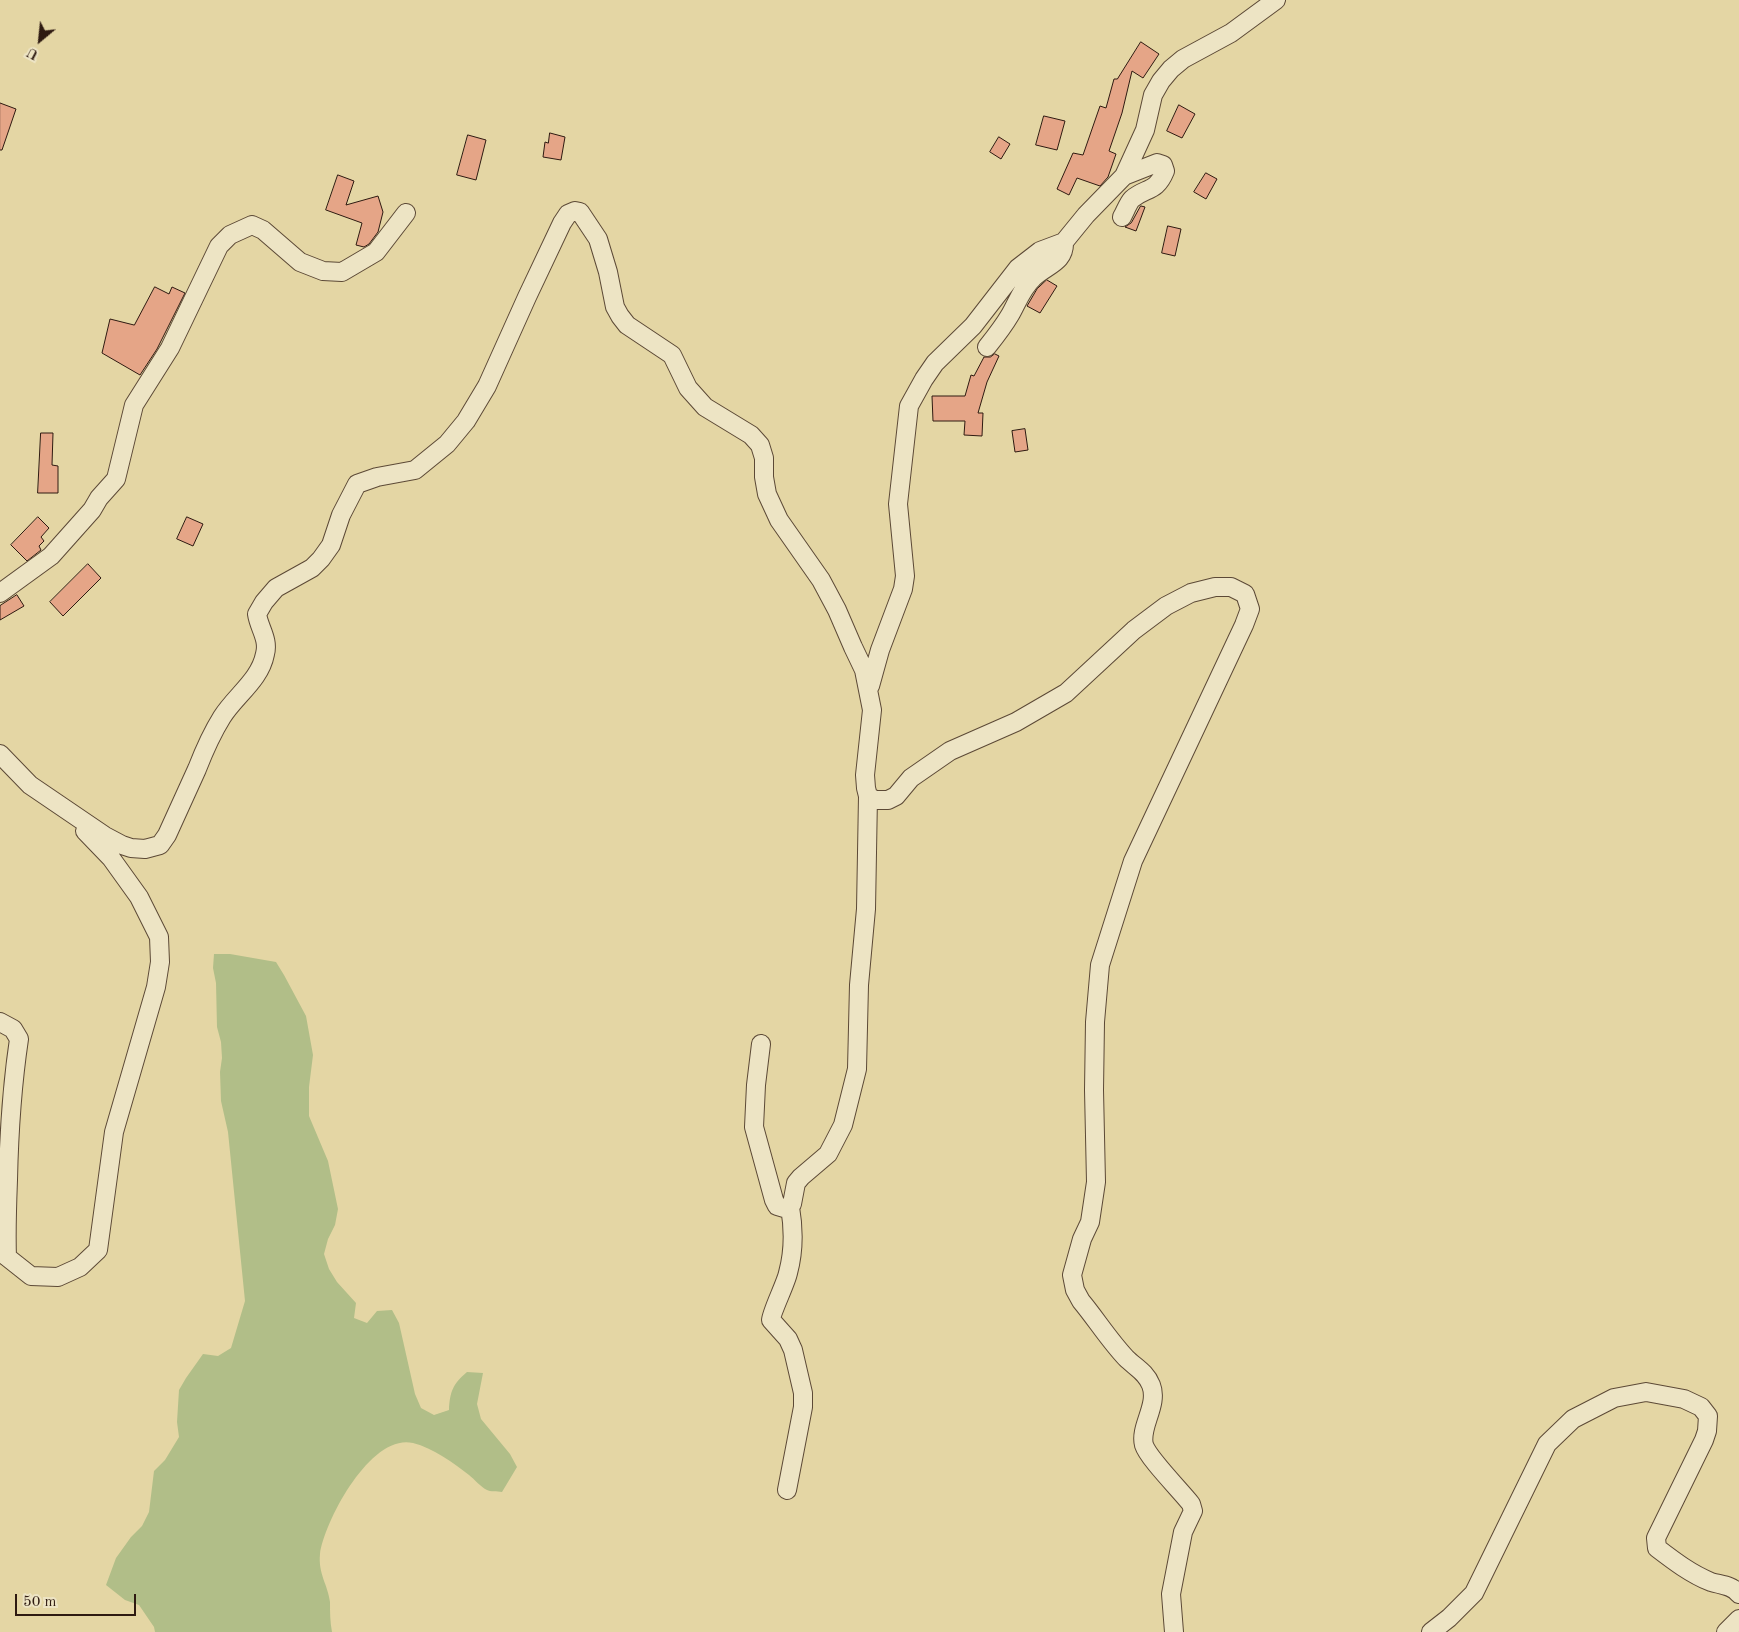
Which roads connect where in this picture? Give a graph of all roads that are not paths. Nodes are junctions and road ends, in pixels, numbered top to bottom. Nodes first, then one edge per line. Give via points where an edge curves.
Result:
1 (1276, 0) edge
2 (1124, 176) junction
3 (406, 213) dead end
4 (1122, 217) dead end
5 (1064, 242) junction
6 (987, 347) dead end
7 (0, 593) edge
8 (869, 689) junction
9 (0, 754) edge
10 (868, 796) junction
11 (64, 809) junction
12 (0, 1022) edge
13 (762, 1044) dead end
14 (790, 1207) junction
15 (787, 1490) dead end
16 (1739, 1594) edge
17 (1739, 1619) edge
18 (1174, 1632) edge
19 (1431, 1632) edge
20 (1726, 1632) edge

1 - 2 street via 1231,33 1171,69 1153,95 1145,130
2 - 4 street via 1157,163 1163,165 1165,171 1150,190 1131,200
2 - 5 street
3 - 7 street via 376,252 342,272 323,271 300,262 263,230 252,225 230,235 218,246 170,348 134,405 116,479 51,556
5 - 6 street via 1062,256 1027,284
5 - 8 street via 1040,251 1018,268 973,326 935,363 909,406 898,504 905,576
8 - 10 street via 872,710 865,775
8 - 11 street via 864,670 830,595 779,520 767,494 760,445 751,435 704,407 688,388 672,354 627,325 615,306 598,239 580,212 571,212 562,223 487,386 466,421 447,444 415,470 357,484 341,515 331,545 321,559 312,568 276,588 264,602 257,614 267,642 260,670 222,717 160,845 131,848 122,845
9 - 11 street via 30,785
10 - 14 street via 866,909 859,985 857,1069 842,1125 828,1154 796,1183
10 - 18 street via 874,800 888,800 896,796 911,778 950,751 1016,722 1066,693 1134,630 1166,606 1191,593 1214,587 1230,587 1245,594 1250,609 1244,625 1133,860 1100,965 1095,1022 1096,1182 1090,1222 1072,1275 1081,1301 1126,1358 1147,1377 1152,1388 1151,1411 1143,1436 1144,1444 1191,1504 1193,1511 1182,1532 1171,1594
11 - 12 street via 111,858 139,897 159,937 160,962 156,987 114,1132 98,1250 80,1267 58,1277 32,1276 7,1257 9,1144 19,1039 13,1029
13 - 14 street via 754,1127 774,1200 783,1209
14 - 15 street via 793,1243 788,1273 771,1316 793,1350 803,1393
16 - 19 street via 1693,1573 1658,1548 1656,1538 1704,1440 1708,1416 1701,1407 1684,1399 1646,1392 1614,1398 1573,1419 1547,1444 1474,1593
17 - 20 street

